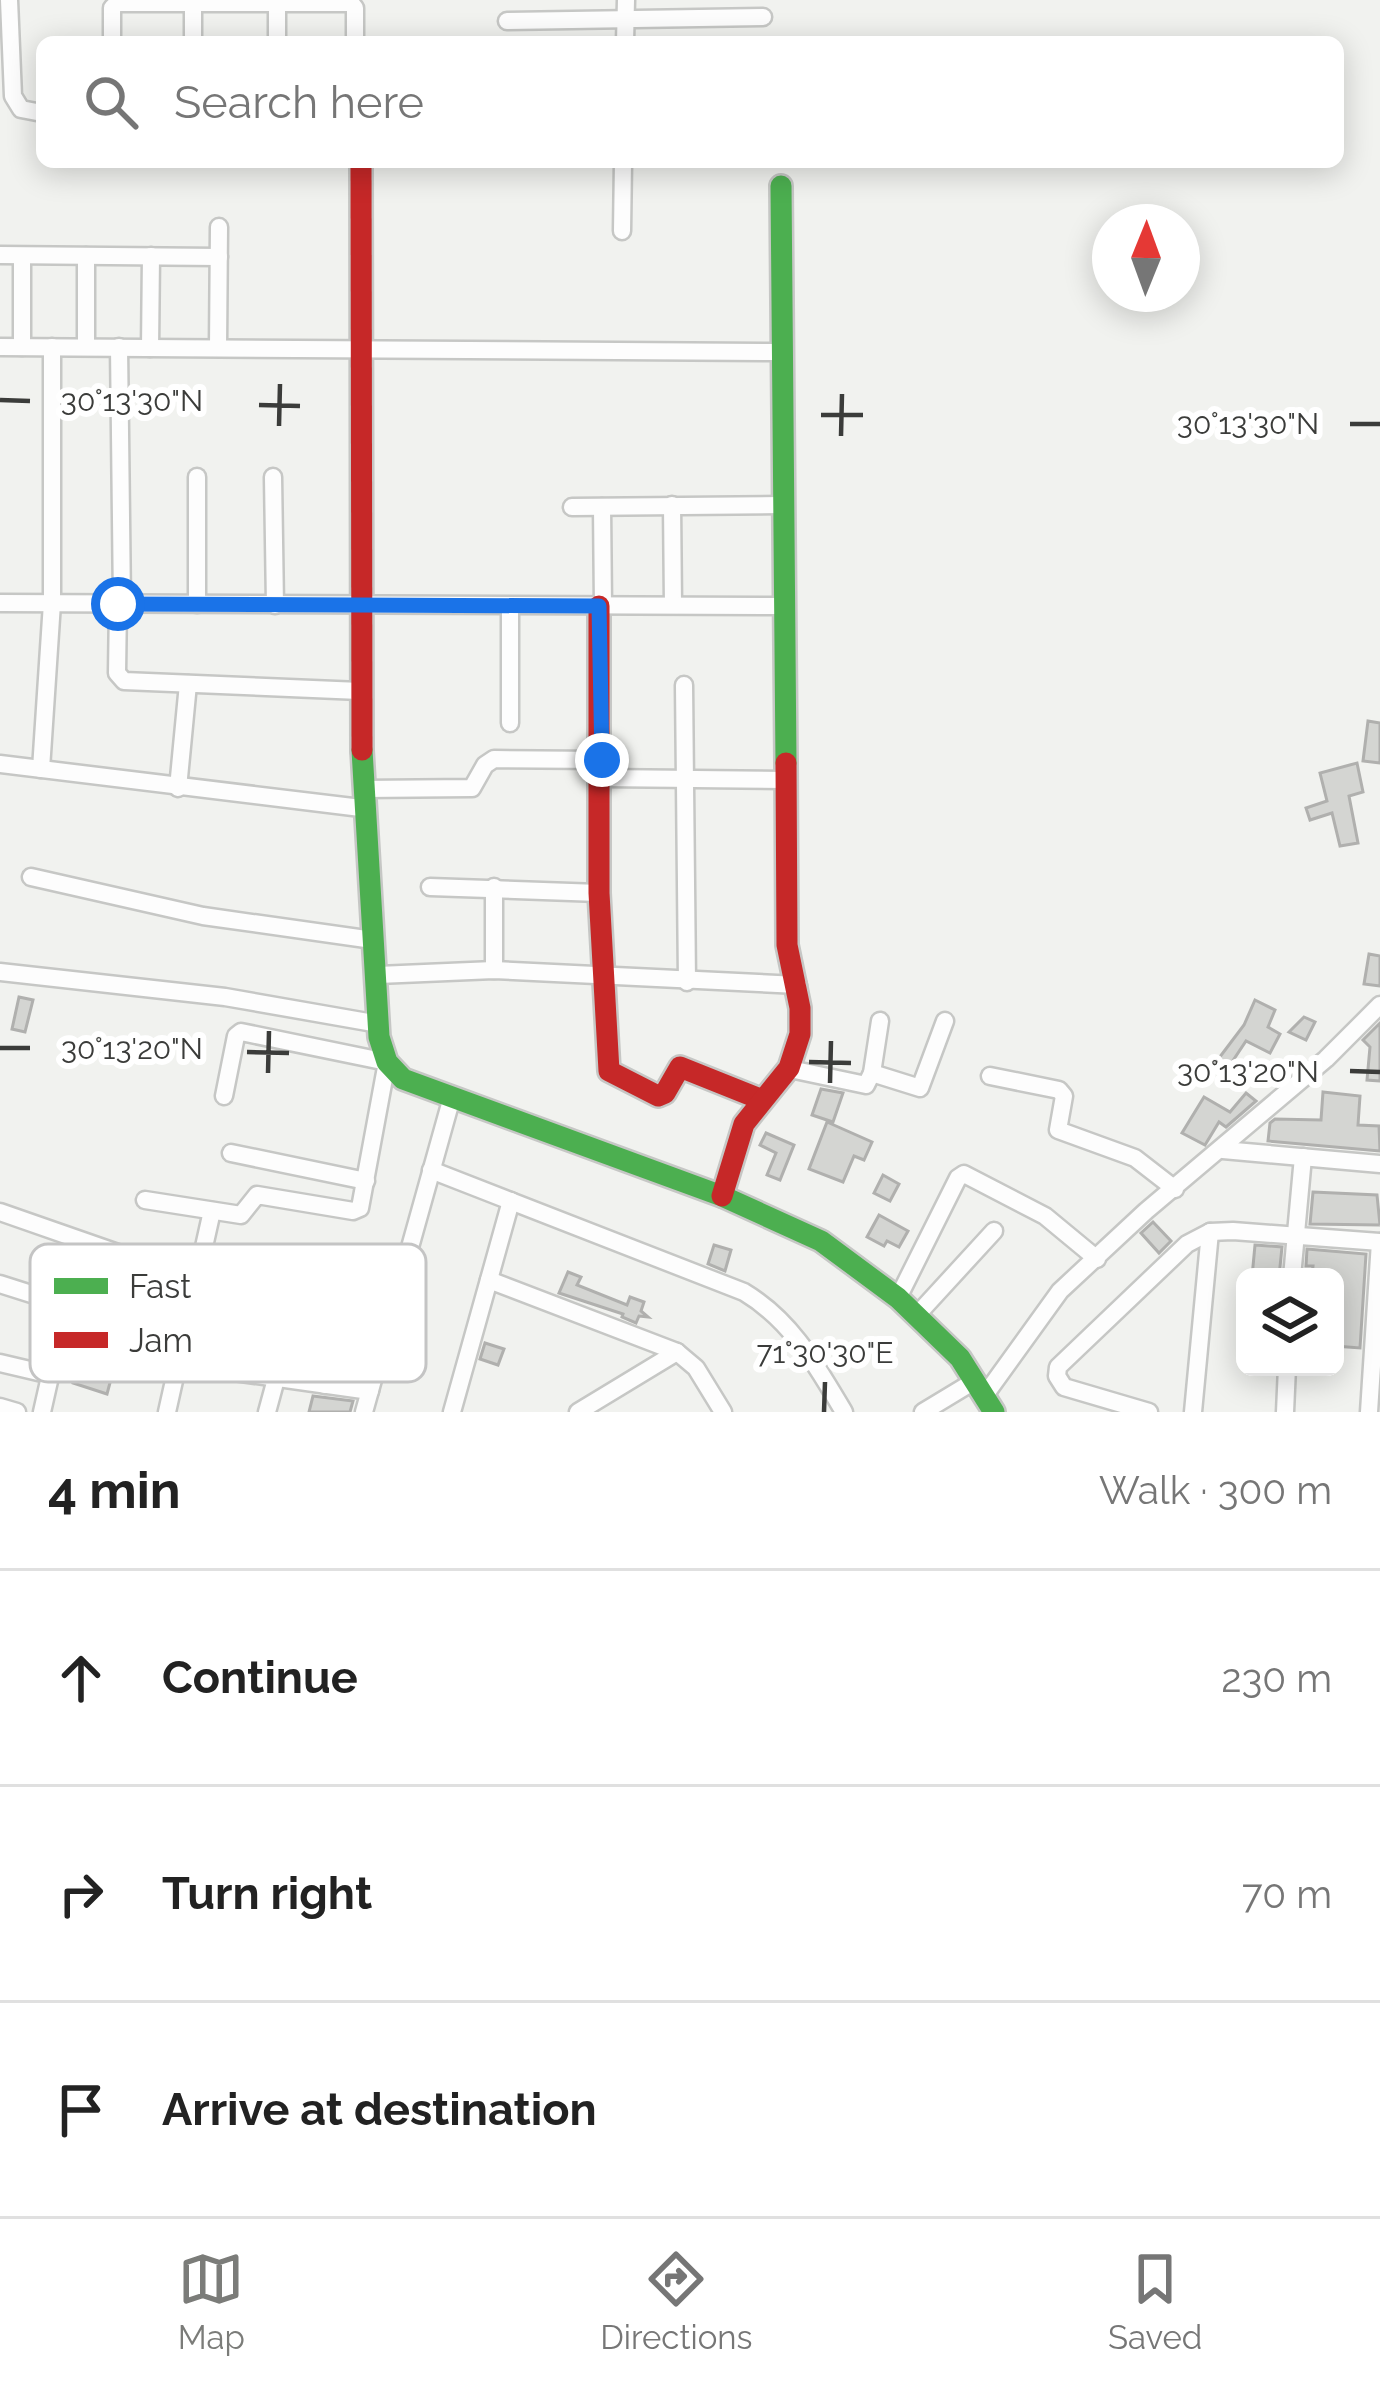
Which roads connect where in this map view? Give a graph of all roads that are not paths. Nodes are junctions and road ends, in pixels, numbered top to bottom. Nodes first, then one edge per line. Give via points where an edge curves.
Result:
1 (9, 0) edge
2 (277, 3) junction
3 (193, 4) junction
4 (625, 10) edge
5 (763, 16) dead end
6 (507, 21) dead end
7 (112, 36) edge
8 (194, 36) edge
9 (277, 36) edge
10 (355, 36) edge
11 (36, 112) edge
12 (361, 168) edge
13 (623, 168) edge
14 (781, 186) dead end
15 (219, 227) dead end
16 (622, 231) dead end
17 (0, 255) edge
18 (22, 256) junction
19 (86, 256) junction
20 (151, 256) junction
21 (219, 257) junction
22 (0, 347) edge
23 (22, 347) junction
24 (52, 347) junction
25 (86, 347) junction
26 (119, 347) junction
27 (359, 347) junction
28 (150, 348) junction
29 (218, 348) junction
30 (781, 352) junction
31 (196, 477) dead end
32 (273, 477) dead end
33 (672, 505) junction
34 (781, 505) junction
35 (572, 507) dead end
36 (602, 507) junction
37 (0, 603) edge
38 (52, 603) junction
39 (120, 604) junction
40 (197, 604) junction
41 (275, 605) junction
42 (674, 605) junction
43 (359, 606) junction
44 (510, 606) junction
45 (601, 606) junction
46 (781, 606) junction
47 (188, 684) junction
48 (684, 685) dead end
49 (360, 691) junction
50 (510, 723) dead end
51 (0, 764) edge
52 (40, 769) junction
53 (602, 769) junction
54 (685, 778) junction
55 (784, 780) junction
56 (178, 788) junction
57 (362, 798) junction
58 (31, 877) dead end
59 (430, 887) dead end
60 (494, 887) junction
61 (598, 893) junction
62 (373, 940) junction
63 (494, 970) junction
64 (0, 972) edge
65 (378, 975) junction
66 (602, 977) junction
67 (688, 982) junction
68 (798, 985) junction
69 (1380, 1005) edge
70 (945, 1021) dead end
71 (880, 1022) dead end
72 (379, 1024) junction
73 (387, 1062) junction
74 (790, 1069) junction
75 (872, 1073) junction
76 (990, 1076) dead end
77 (224, 1096) dead end
78 (452, 1097) junction
79 (760, 1099) junction
80 (1223, 1150) junction
81 (231, 1153) dead end
82 (1303, 1157) junction
83 (1380, 1164) edge
84 (431, 1169) junction
85 (366, 1181) junction
86 (1175, 1189) junction
87 (722, 1196) junction
88 (145, 1199) dead end
89 (512, 1202) junction
90 (212, 1211) junction
91 (0, 1212) edge
92 (994, 1231) dead end
93 (1210, 1232) junction
94 (1294, 1235) junction
95 (1380, 1242) edge
96 (92, 1244) edge
97 (204, 1244) edge
98 (410, 1244) edge
99 (1097, 1258) junction
100 (1292, 1268) edge
101 (489, 1280) junction
102 (0, 1284) edge
103 (30, 1294) edge
104 (898, 1298) junction
105 (916, 1316) junction
106 (677, 1352) junction
107 (0, 1363) edge
108 (30, 1370) edge
109 (1287, 1376) edge
110 (49, 1382) edge
111 (173, 1382) edge
112 (275, 1382) edge
113 (300, 1382) edge
114 (326, 1382) edge
115 (372, 1382) edge
116 (325, 1385) junction
117 (370, 1390) junction
118 (985, 1396) edge
119 (0, 1407) edge
120 (16, 1412) edge
121 (42, 1412) edge
122 (166, 1412) edge
123 (267, 1412) edge
124 (364, 1412) edge
125 (452, 1412) edge
126 (578, 1412) edge
127 (723, 1412) edge
128 (844, 1412) edge
129 (923, 1412) edge
130 (1149, 1412) edge
131 (1193, 1412) edge
132 (1285, 1412) edge
133 (1369, 1412) edge

1 - 11 street via 13,96 21,109
2 - 3 street
2 - 9 street
2 - 10 street via 354,4
3 - 7 street via 114,4
3 - 8 street
4 - 5 street
4 - 6 street
12 - 27 street
13 - 16 street
14 - 30 street
15 - 21 street
17 - 18 street
18 - 19 street
18 - 23 street
19 - 20 street
19 - 25 street
20 - 21 street
20 - 28 street
21 - 29 street
22 - 23 street
23 - 24 street
24 - 25 street
24 - 38 street
25 - 26 street
26 - 28 street
26 - 39 street
27 - 29 street
27 - 30 street
27 - 43 street
28 - 29 street
30 - 34 street
31 - 40 street
32 - 41 street
33 - 34 street
33 - 36 street
33 - 42 street
34 - 46 street
35 - 36 street
36 - 45 street
37 - 38 street
38 - 39 street
38 - 52 street
39 - 40 street
39 - 47 street via 119,678
40 - 41 street
41 - 43 street
42 - 45 street
42 - 46 street
43 - 44 street
43 - 49 street
44 - 45 street
44 - 50 street
45 - 53 street
46 - 55 street
47 - 49 street
47 - 56 street
48 - 54 street
49 - 57 street
51 - 52 street
52 - 56 street
53 - 54 street
53 - 57 street via 494,759 472,788
53 - 61 street
54 - 55 street
54 - 67 street
55 - 68 street via 787,945
56 - 57 street
57 - 62 street
58 - 62 street via 203,916
59 - 60 street
60 - 61 street
60 - 63 street
61 - 66 street
62 - 65 street
63 - 65 street
63 - 66 street
64 - 72 street
65 - 72 street
66 - 67 street
66 - 79 street via 606,1060 616,1077 662,1096 680,1067
67 - 68 street
68 - 74 street via 799,1047
69 - 80 street
70 - 75 street via 920,1088
71 - 75 street
72 - 73 street
73 - 77 street via 241,1032
73 - 78 street via 404,1079
73 - 85 street
74 - 75 street via 861,1086
74 - 79 street
76 - 86 street via 1059,1090 1058,1130 1135,1158
78 - 84 street
78 - 87 street
79 - 87 street
80 - 82 street
80 - 86 street
81 - 85 street
82 - 83 street
82 - 94 street
84 - 89 street
84 - 98 street
85 - 90 street via 358,1211 256,1196 245,1214
86 - 99 street
87 - 104 street via 821,1241
88 - 90 street
89 - 101 street
89 - 128 street via 768,1306
90 - 97 street
91 - 96 street
92 - 105 street
93 - 94 street
93 - 130 street via 1187,1244 1058,1367 1064,1387
93 - 131 street
94 - 95 street
94 - 100 street
95 - 133 street
99 - 104 street via 1045,1216 964,1174
99 - 118 street via 1060,1292
101 - 106 street
101 - 125 street
102 - 103 street
104 - 105 street
105 - 118 street
106 - 126 street
106 - 127 street
107 - 108 street
109 - 132 street
110 - 121 street
111 - 122 street
112 - 123 street
113 - 116 street
114 - 116 street
115 - 117 street
116 - 117 street
117 - 124 street
118 - 129 street
119 - 120 street

